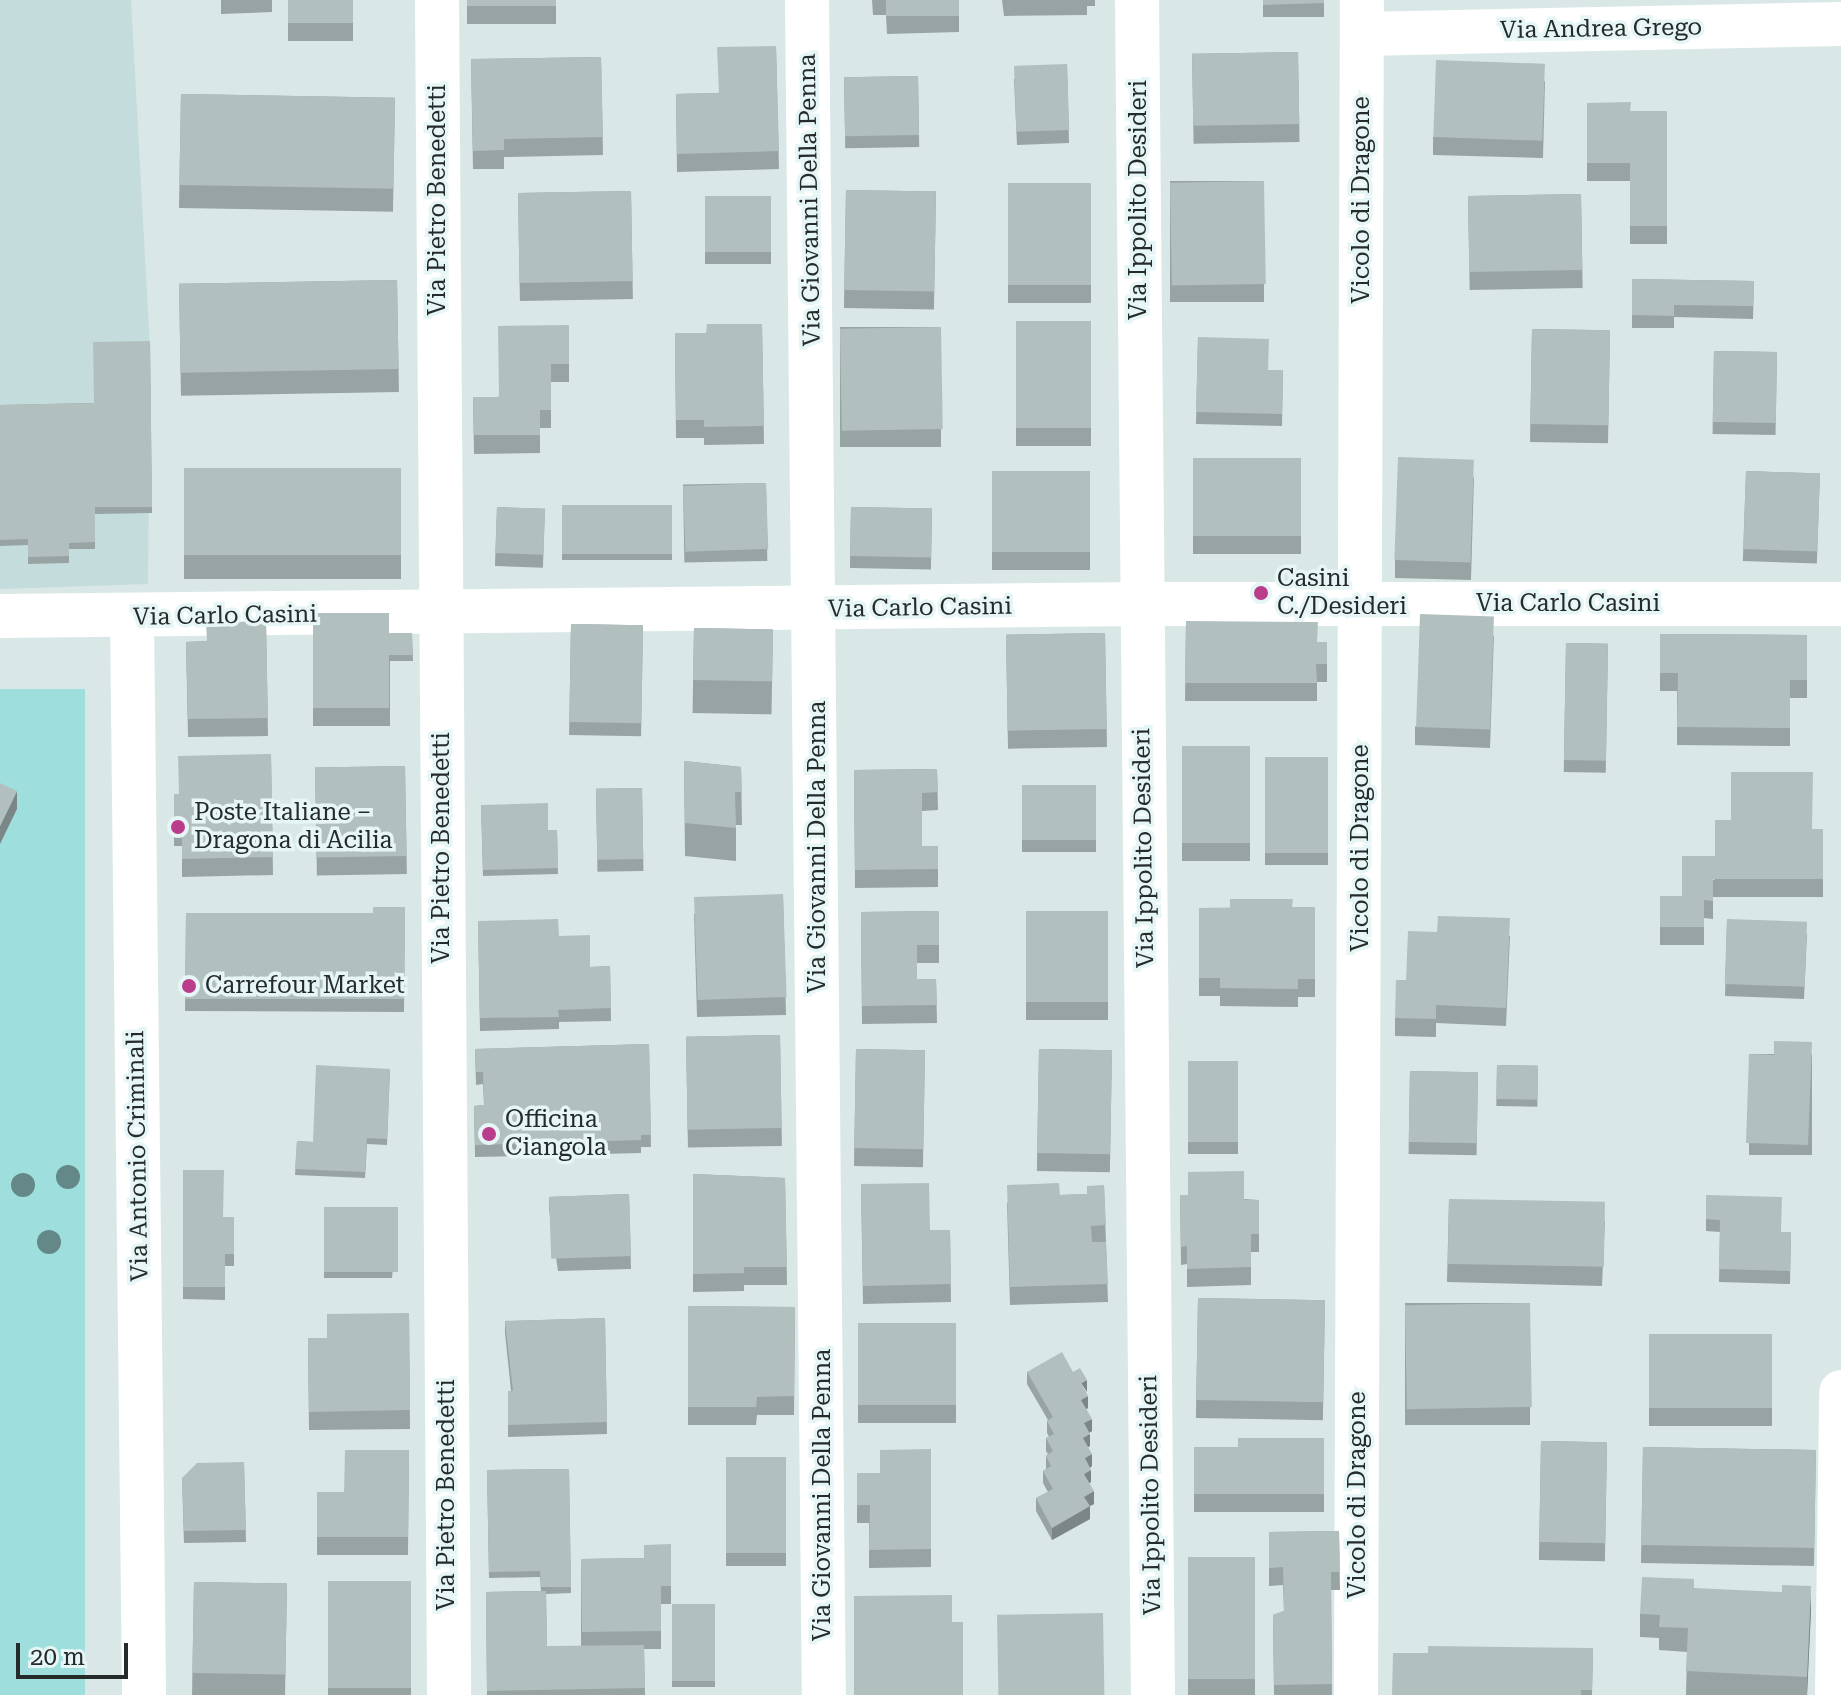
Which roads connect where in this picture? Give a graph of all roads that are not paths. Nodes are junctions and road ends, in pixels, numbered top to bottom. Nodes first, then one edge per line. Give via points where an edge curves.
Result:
1 (437, 0) edge
2 (807, 0) edge
3 (1137, 0) edge
4 (1362, 17) edge
5 (1841, 24) edge
6 (1141, 604) junction
7 (1363, 604) junction
8 (1841, 604) edge
9 (817, 610) junction
10 (441, 613) junction
11 (0, 616) edge
12 (132, 617) junction
13 (1841, 1392) edge
14 (144, 1695) edge
15 (449, 1695) edge
16 (824, 1695) edge
17 (1153, 1695) edge
18 (1356, 1695) edge
19 (1837, 1695) edge

1 - 10 street, Via Pietro Benedetti
2 - 9 street, Via Giovanni Della Penna
3 - 6 street, Via Ippolito Desideri
4 - 5 street, Via Andrea Grego
4 - 7 street, Vicolo di Dragone
6 - 7 street, Via Carlo Casini
6 - 9 street, Via Carlo Casini
6 - 17 street, Via Ippolito Desideri
7 - 8 street, Via Carlo Casini
7 - 18 street, Vicolo di Dragone
9 - 10 street, Via Carlo Casini
9 - 16 street, Via Giovanni Della Penna
10 - 12 street, Via Carlo Casini
10 - 15 street, Via Pietro Benedetti
11 - 12 street, Via Carlo Casini
12 - 14 street, Via Antonio Criminali
13 - 19 street

